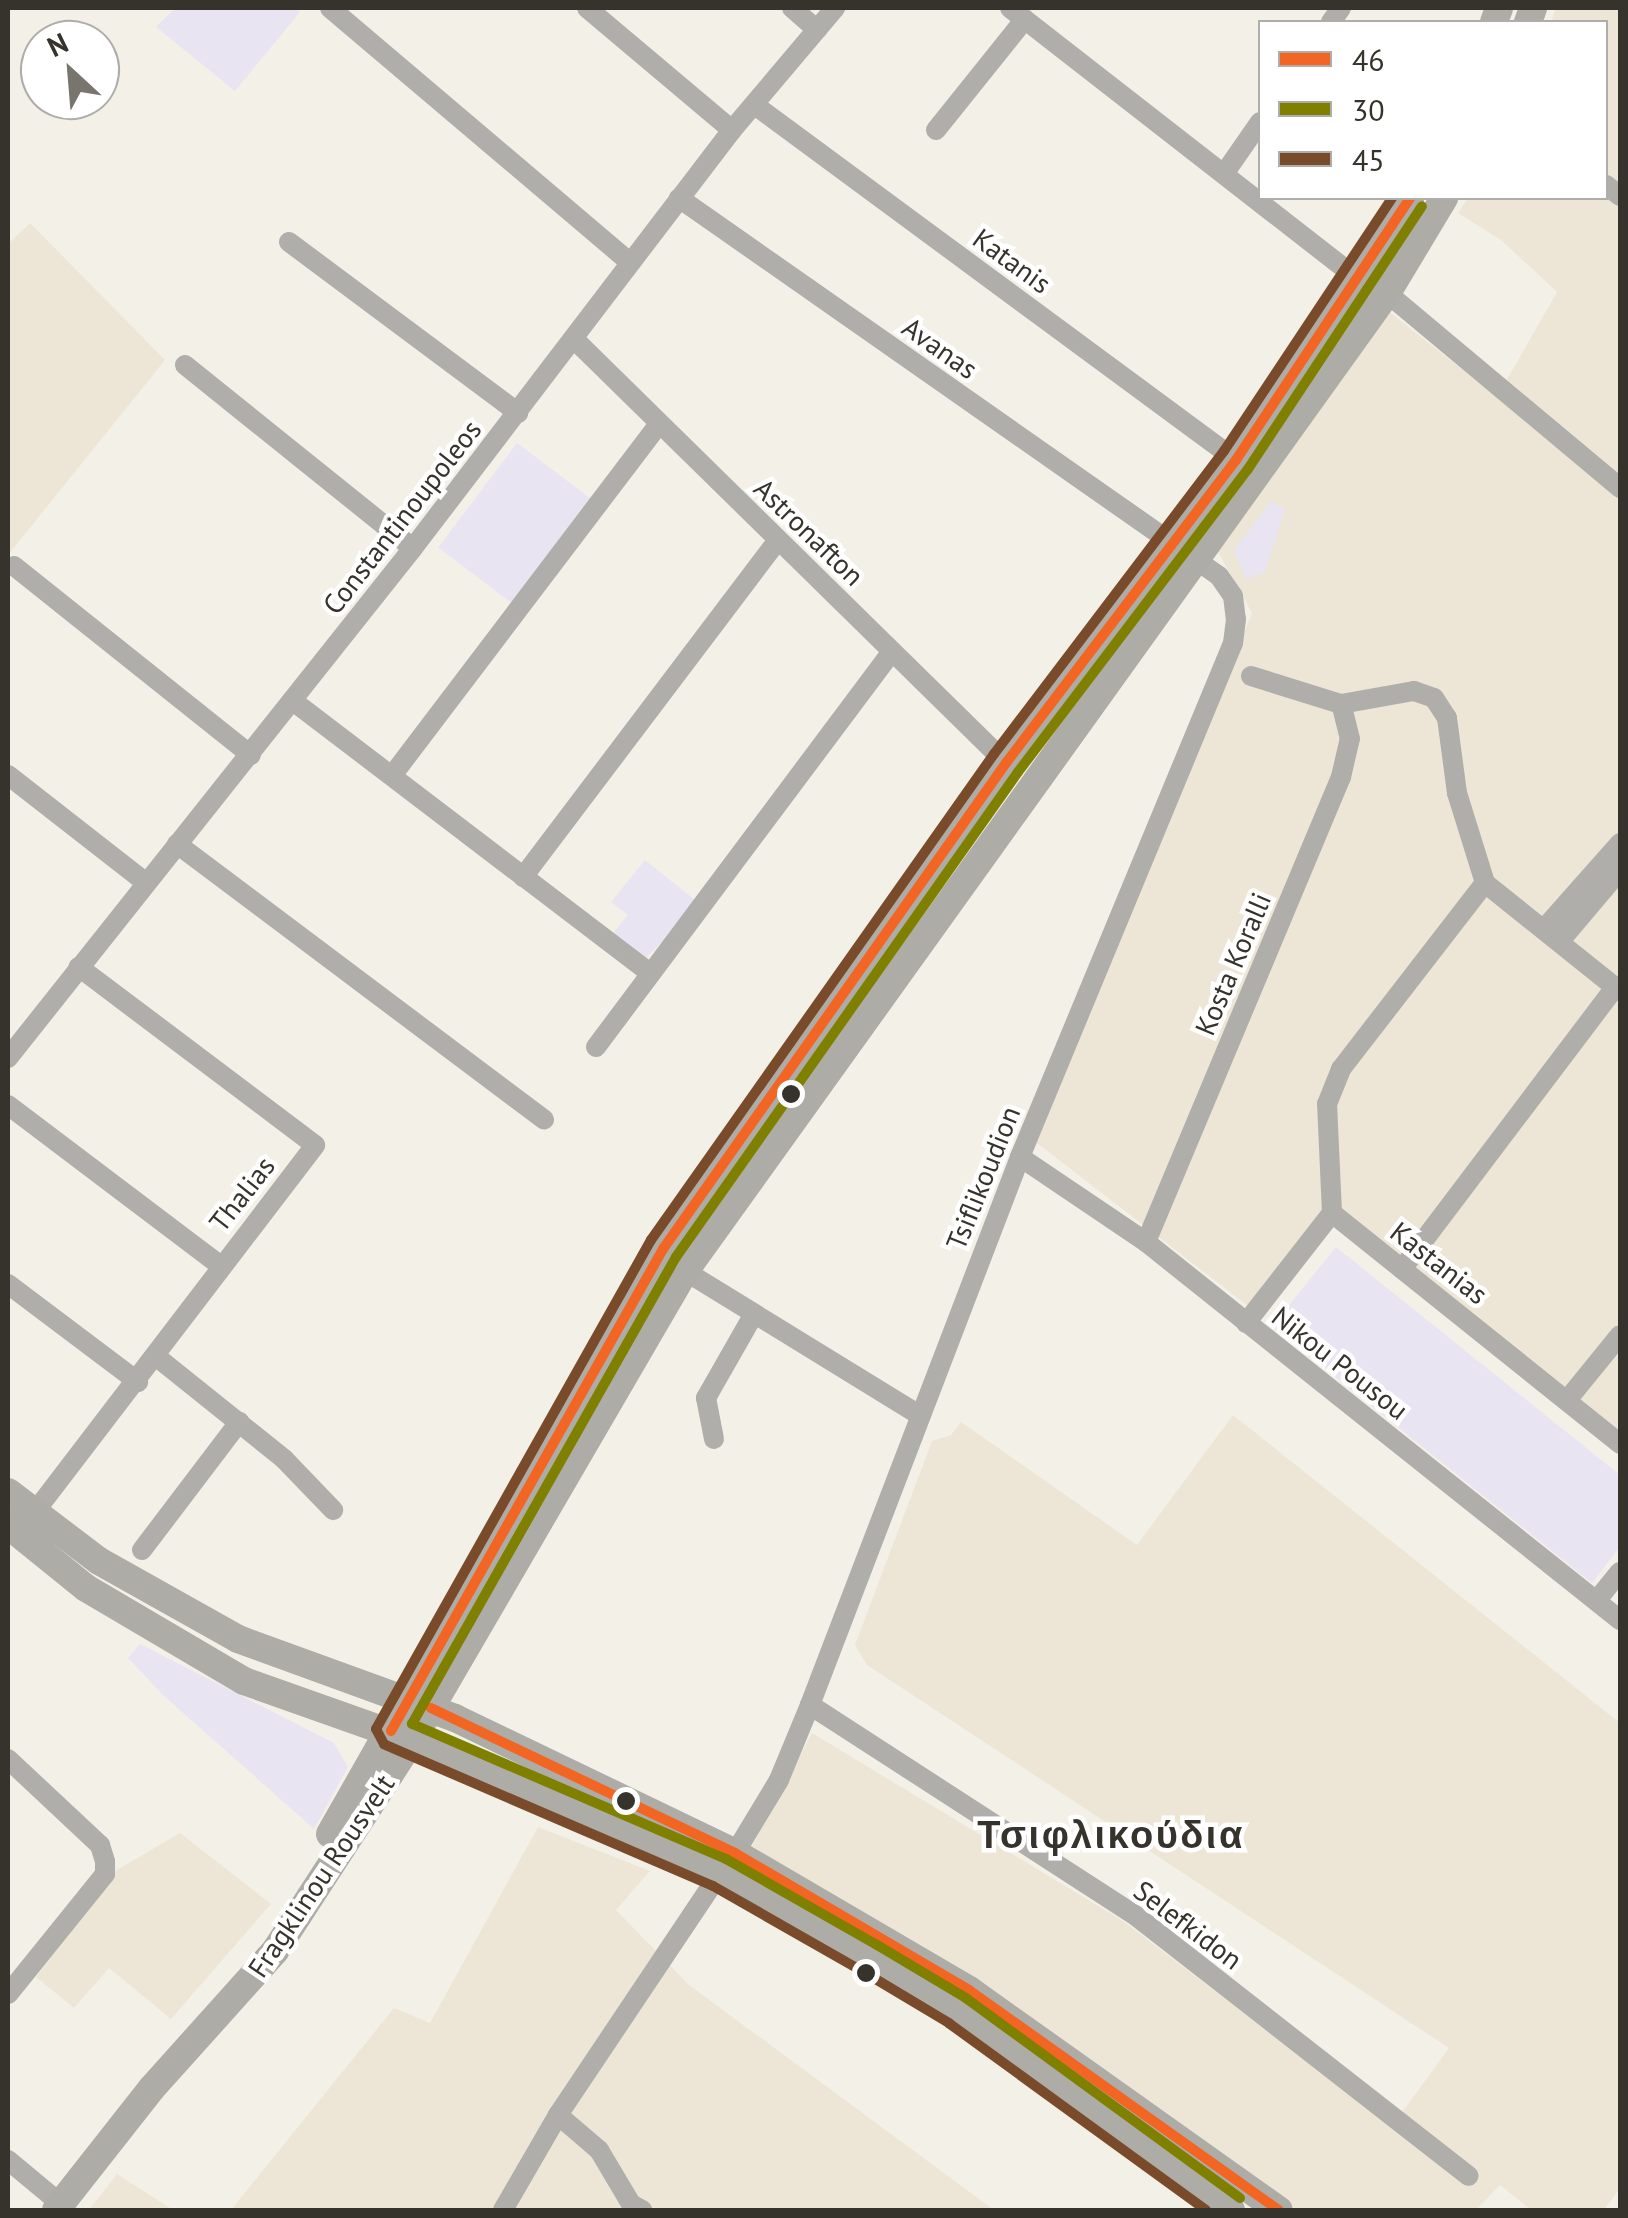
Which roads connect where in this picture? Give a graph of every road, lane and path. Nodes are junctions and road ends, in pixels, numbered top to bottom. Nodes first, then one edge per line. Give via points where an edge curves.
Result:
1 (330, 8) edge
2 (587, 8) edge
3 (792, 8) edge
4 (835, 8) edge
5 (1018, 13) edge
6 (817, 30) junction
7 (756, 106) junction
8 (1258, 125) edge
9 (732, 130) junction
10 (936, 130) dead end
11 (1226, 171) junction
12 (1258, 197) edge
13 (679, 198) junction
14 (1262, 200) edge
15 (1409, 200) edge
16 (1443, 200) edge
17 (289, 242) dead end
18 (629, 262) junction
19 (1360, 280) junction
20 (1387, 293) junction
21 (574, 339) junction
22 (186, 365) dead end
23 (518, 413) junction
24 (659, 424) junction
25 (1236, 460) junction
26 (1620, 488) edge
27 (778, 540) junction
28 (1171, 543) junction
29 (413, 548) junction
30 (1198, 560) junction
31 (14, 566) dead end
32 (892, 652) junction
33 (1251, 676) dead end
34 (293, 701) junction
35 (1341, 704) junction
36 (251, 755) junction
37 (1006, 763) junction
38 (394, 773) junction
39 (8, 774) edge
40 (1620, 843) edge
41 (177, 844) junction
42 (1620, 870) edge
43 (522, 877) junction
44 (146, 883) junction
45 (1484, 883) junction
46 (1552, 935) junction
47 (79, 967) junction
48 (650, 973) junction
49 (1618, 989) edge
50 (596, 1047) dead end
51 (8, 1058) edge
52 (8, 1105) edge
53 (544, 1120) dead end
54 (1020, 1157) junction
55 (1332, 1213) junction
56 (1146, 1242) junction
57 (221, 1266) junction
58 (1402, 1268) junction
59 (684, 1271) junction
60 (8, 1284) edge
61 (754, 1314) junction
62 (1246, 1324) junction
63 (1620, 1336) edge
64 (158, 1358) junction
65 (138, 1382) junction
66 (1568, 1400) junction
67 (918, 1414) junction
68 (240, 1422) junction
69 (714, 1439) dead end
70 (1620, 1444) edge
71 (8, 1492) edge
72 (333, 1510) dead end
73 (34, 1513) junction
74 (8, 1525) edge
75 (142, 1550) dead end
76 (1620, 1572) edge
77 (1597, 1600) junction
78 (1620, 1620) edge
79 (420, 1704) junction
80 (810, 1705) junction
81 (401, 1736) junction
82 (8, 1759) edge
83 (727, 1863) junction
84 (12, 1979) edge
85 (558, 2114) junction
86 (8, 2160) edge
87 (1469, 2176) dead end
88 (58, 2207) edge
89 (503, 2210) edge
90 (642, 2210) edge
91 (1230, 2210) edge
92 (1279, 2210) edge

1 - 18 street
2 - 9 street
3 - 6 street
4 - 6 street, Constantinoupoleos
5 - 10 street
5 - 11 street
6 - 7 street, Constantinoupoleos
7 - 9 street, Constantinoupoleos
7 - 25 street, Katanis
8 - 11 street
9 - 13 street, Constantinoupoleos
11 - 12 street
13 - 18 street, Constantinoupoleos
13 - 28 street, Avanas
14 - 19 street
15 - 19 main road, Fragklinou Rousvelt
16 - 20 main road, Fragklinou Rousvelt
17 - 23 street
18 - 21 street, Constantinoupoleos
19 - 25 main road, Fragklinou Rousvelt
20 - 26 street
20 - 30 main road, Fragklinou Rousvelt
21 - 23 street, Constantinoupoleos
21 - 24 street, Astronafton
22 - 29 street
23 - 29 street, Constantinoupoleos
24 - 27 street, Astronafton
24 - 38 street
25 - 28 main road, Fragklinou Rousvelt
27 - 32 street, Astronafton
27 - 43 street
28 - 30 street, Tsiflikoudion
28 - 37 main road, Fragklinou Rousvelt
29 - 34 street, Constantinoupoleos
30 - 54 street, Tsiflikoudion via 1232,596 1233,642
30 - 59 main road, Fragklinou Rousvelt via 1027,786
31 - 36 street
32 - 37 street, Astronafton
32 - 48 street
33 - 35 street
34 - 36 street, Constantinoupoleos
34 - 38 street
35 - 45 street via 1414,691 1434,698 1447,718 1456,793
35 - 56 street, Kosta Koralli via 1350,739 1341,777
36 - 41 street, Constantinoupoleos
37 - 79 main road, Fragklinou Rousvelt via 663,1249
38 - 43 street
39 - 44 street
40 - 46 street
41 - 44 street, Constantinoupoleos
41 - 53 street
42 - 46 street
43 - 48 street
44 - 47 street, Constantinoupoleos
45 - 46 street
45 - 55 street via 1341,1069 1326,1104
46 - 49 street
47 - 51 street, Constantinoupoleos
47 - 57 street, Thalias via 314,1144
48 - 50 street
49 - 58 street
52 - 57 street
54 - 56 street, Nikou Pousou
54 - 67 street, Tsiflikoudion
55 - 58 street, Kastanias
55 - 62 street
56 - 62 street, Nikou Pousou
57 - 64 street, Thalias
58 - 66 street, Kastanias
59 - 61 street
59 - 79 main road, Fragklinou Rousvelt
60 - 65 street
61 - 67 street
61 - 69 street via 706,1398
62 - 77 street, Nikou Pousou
63 - 66 street
64 - 65 street, Thalias
64 - 68 street
65 - 73 street, Thalias
66 - 70 street, Kastanias
67 - 80 street, Tsiflikoudion
68 - 72 street
68 - 75 street
71 - 73 main road
73 - 79 main road via 99,1562 238,1640
74 - 81 main road via 86,1588 244,1681
76 - 77 street
77 - 78 street, Nikou Pousou
79 - 81 main road, Fragklinou Rousvelt
79 - 83 main road
80 - 83 street, Tsiflikoudion via 779,1780
80 - 87 street, Selefkidon via 1136,1916
81 - 83 main road
81 - 88 main road, Fragklinou Rousvelt via 261,1944 187,2034 186,2049
82 - 84 street via 100,1845 105,1874
83 - 85 street, Tsiflikoudion
83 - 91 main road via 958,2010
83 - 92 main road via 969,1990
85 - 89 street, Tsiflikoudion
85 - 90 street via 599,2150
86 - 88 street

